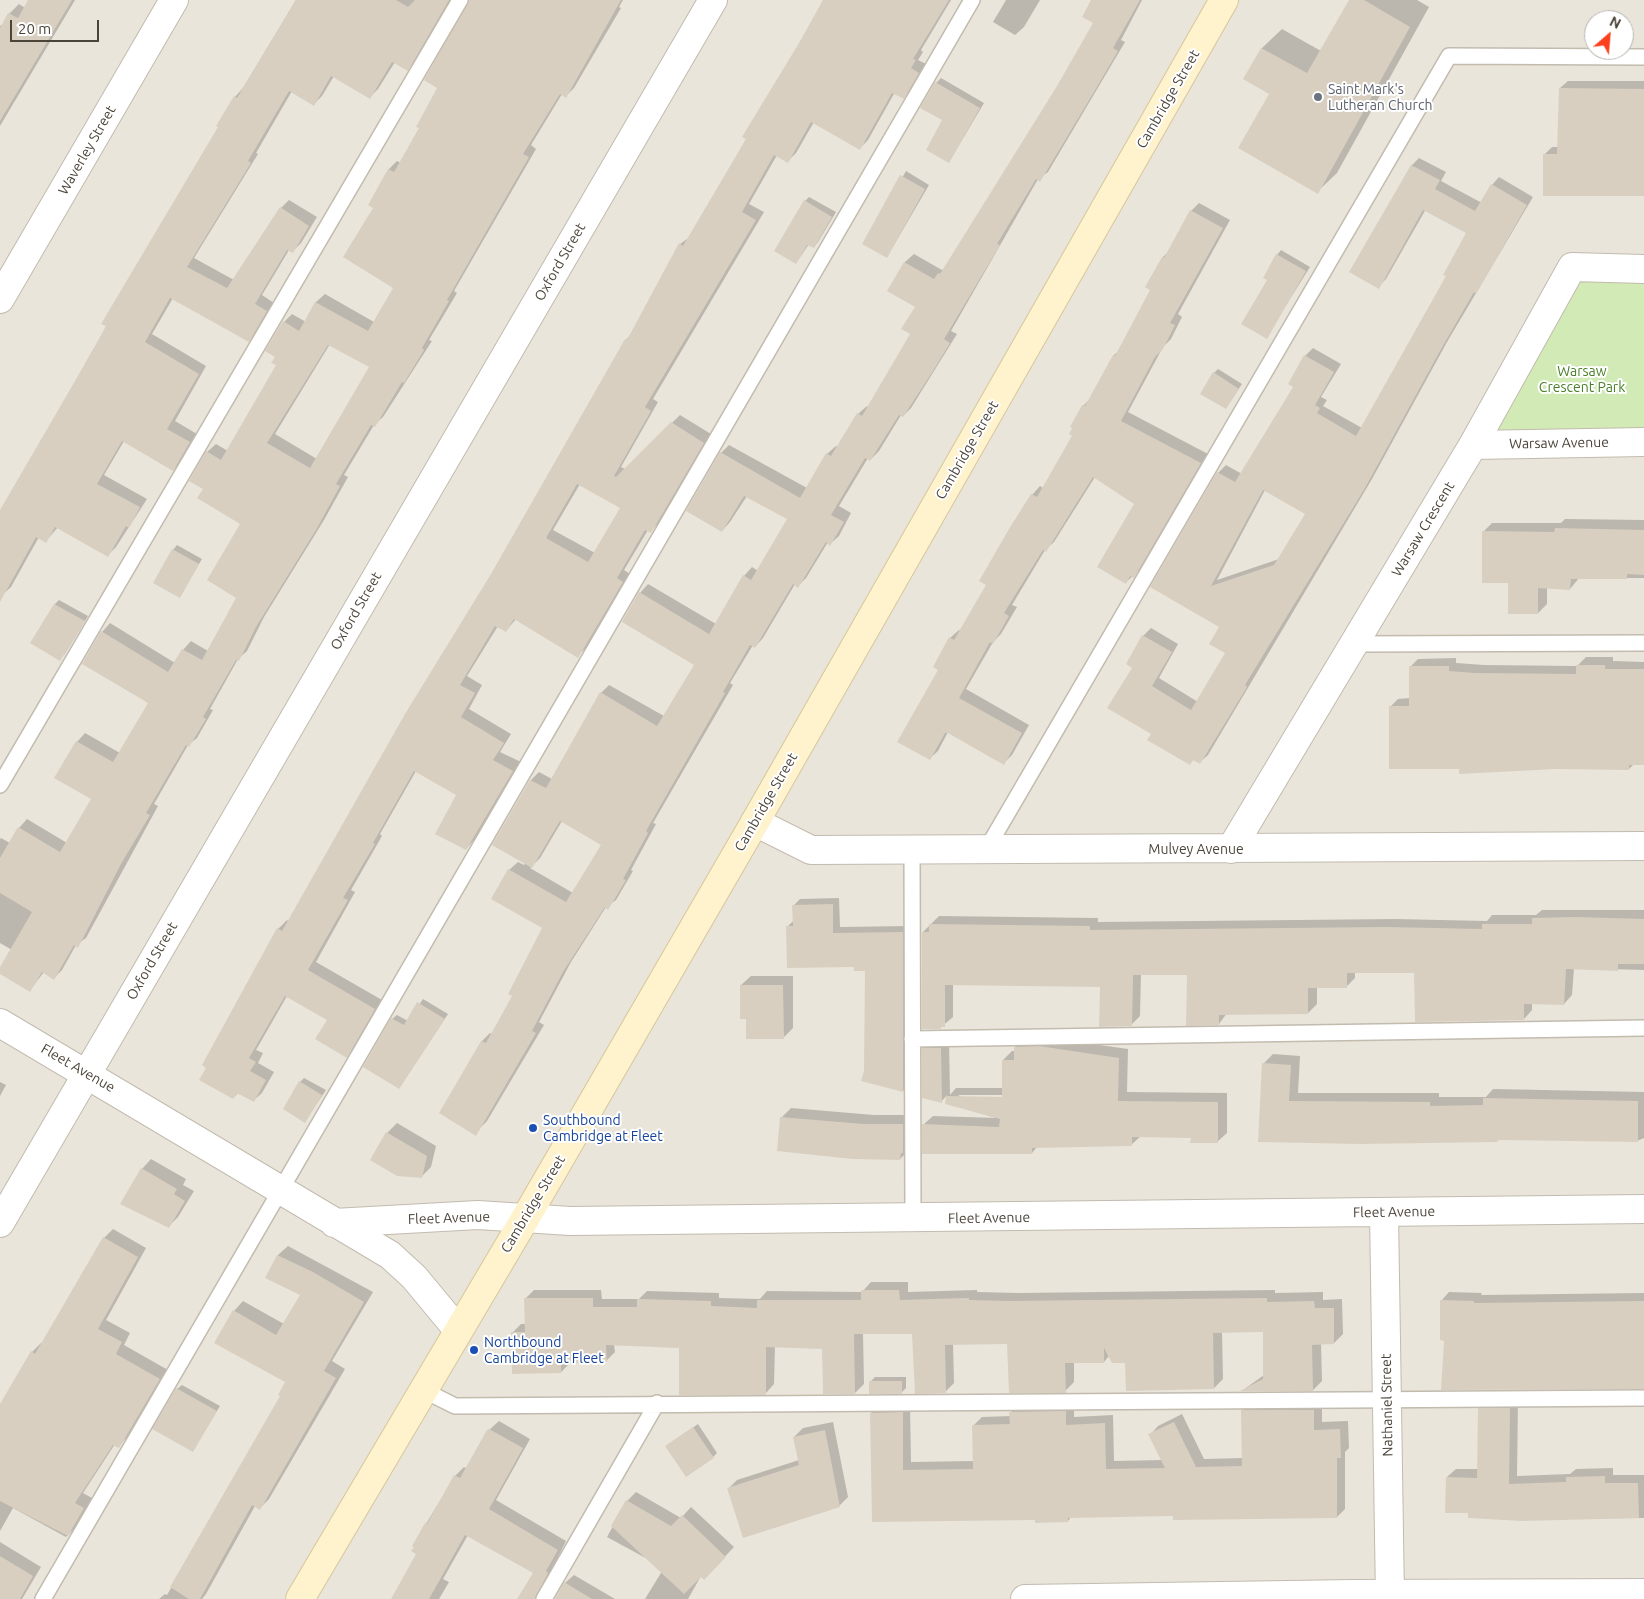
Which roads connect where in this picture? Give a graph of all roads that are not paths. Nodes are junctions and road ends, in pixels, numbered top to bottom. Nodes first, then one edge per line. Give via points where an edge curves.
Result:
1 (174, 0) edge
2 (460, 0) edge
3 (713, 0) edge
4 (972, 0) edge
5 (1224, 0) edge
6 (1644, 56) edge
7 (1644, 269) edge
8 (0, 299) edge
9 (1644, 442) edge
10 (1473, 445) junction
11 (1644, 643) edge
12 (1356, 644) junction
13 (0, 785) edge
14 (755, 822) junction
15 (1644, 846) edge
16 (1231, 849) junction
17 (912, 850) junction
18 (986, 850) junction
19 (0, 1023) edge
20 (1644, 1028) edge
21 (912, 1039) junction
22 (87, 1074) junction
23 (281, 1192) junction
24 (1644, 1209) edge
25 (1384, 1212) junction
26 (526, 1217) junction
27 (913, 1219) junction
28 (0, 1223) edge
29 (334, 1223) junction
30 (458, 1330) junction
31 (423, 1390) junction
32 (1644, 1398) edge
33 (1387, 1400) junction
34 (657, 1403) junction
35 (1644, 1593) edge
36 (1390, 1597) edge
37 (43, 1599) edge
38 (300, 1599) edge
39 (544, 1599) edge
40 (1025, 1599) edge

1 - 8 street, Waverley Street
2 - 13 lane
3 - 22 street, Oxford Street
4 - 23 lane
5 - 14 street, Cambridge Street
6 - 18 lane via 1449,56
7 - 10 street, Warsaw Crescent via 1572,267
9 - 10 street, Warsaw Avenue
10 - 12 street, Warsaw Crescent
11 - 12 lane
12 - 16 street, Warsaw Crescent
14 - 17 street, Mulvey Avenue via 811,850
14 - 26 street, Cambridge Street
15 - 16 street, Mulvey Avenue
16 - 18 street, Mulvey Avenue
17 - 18 street, Mulvey Avenue
17 - 21 lane
19 - 22 street, Fleet Avenue
20 - 21 lane
21 - 27 lane
22 - 23 street, Fleet Avenue
22 - 28 street, Oxford Street
23 - 29 street, Fleet Avenue
23 - 37 lane
24 - 25 street, Fleet Avenue
25 - 27 street, Fleet Avenue
25 - 33 street, Nathaniel Street
26 - 27 street, Fleet Avenue via 570,1221
26 - 29 street, Fleet Avenue via 478,1215
26 - 30 street, Cambridge Street
29 - 30 street, Fleet Avenue via 396,1261 414,1276
30 - 31 street, Cambridge Street
31 - 34 lane via 455,1406
31 - 38 street, Cambridge Street
32 - 33 lane
33 - 34 lane
33 - 36 street, Nathaniel Street
34 - 39 lane
35 - 36 street
36 - 40 street

